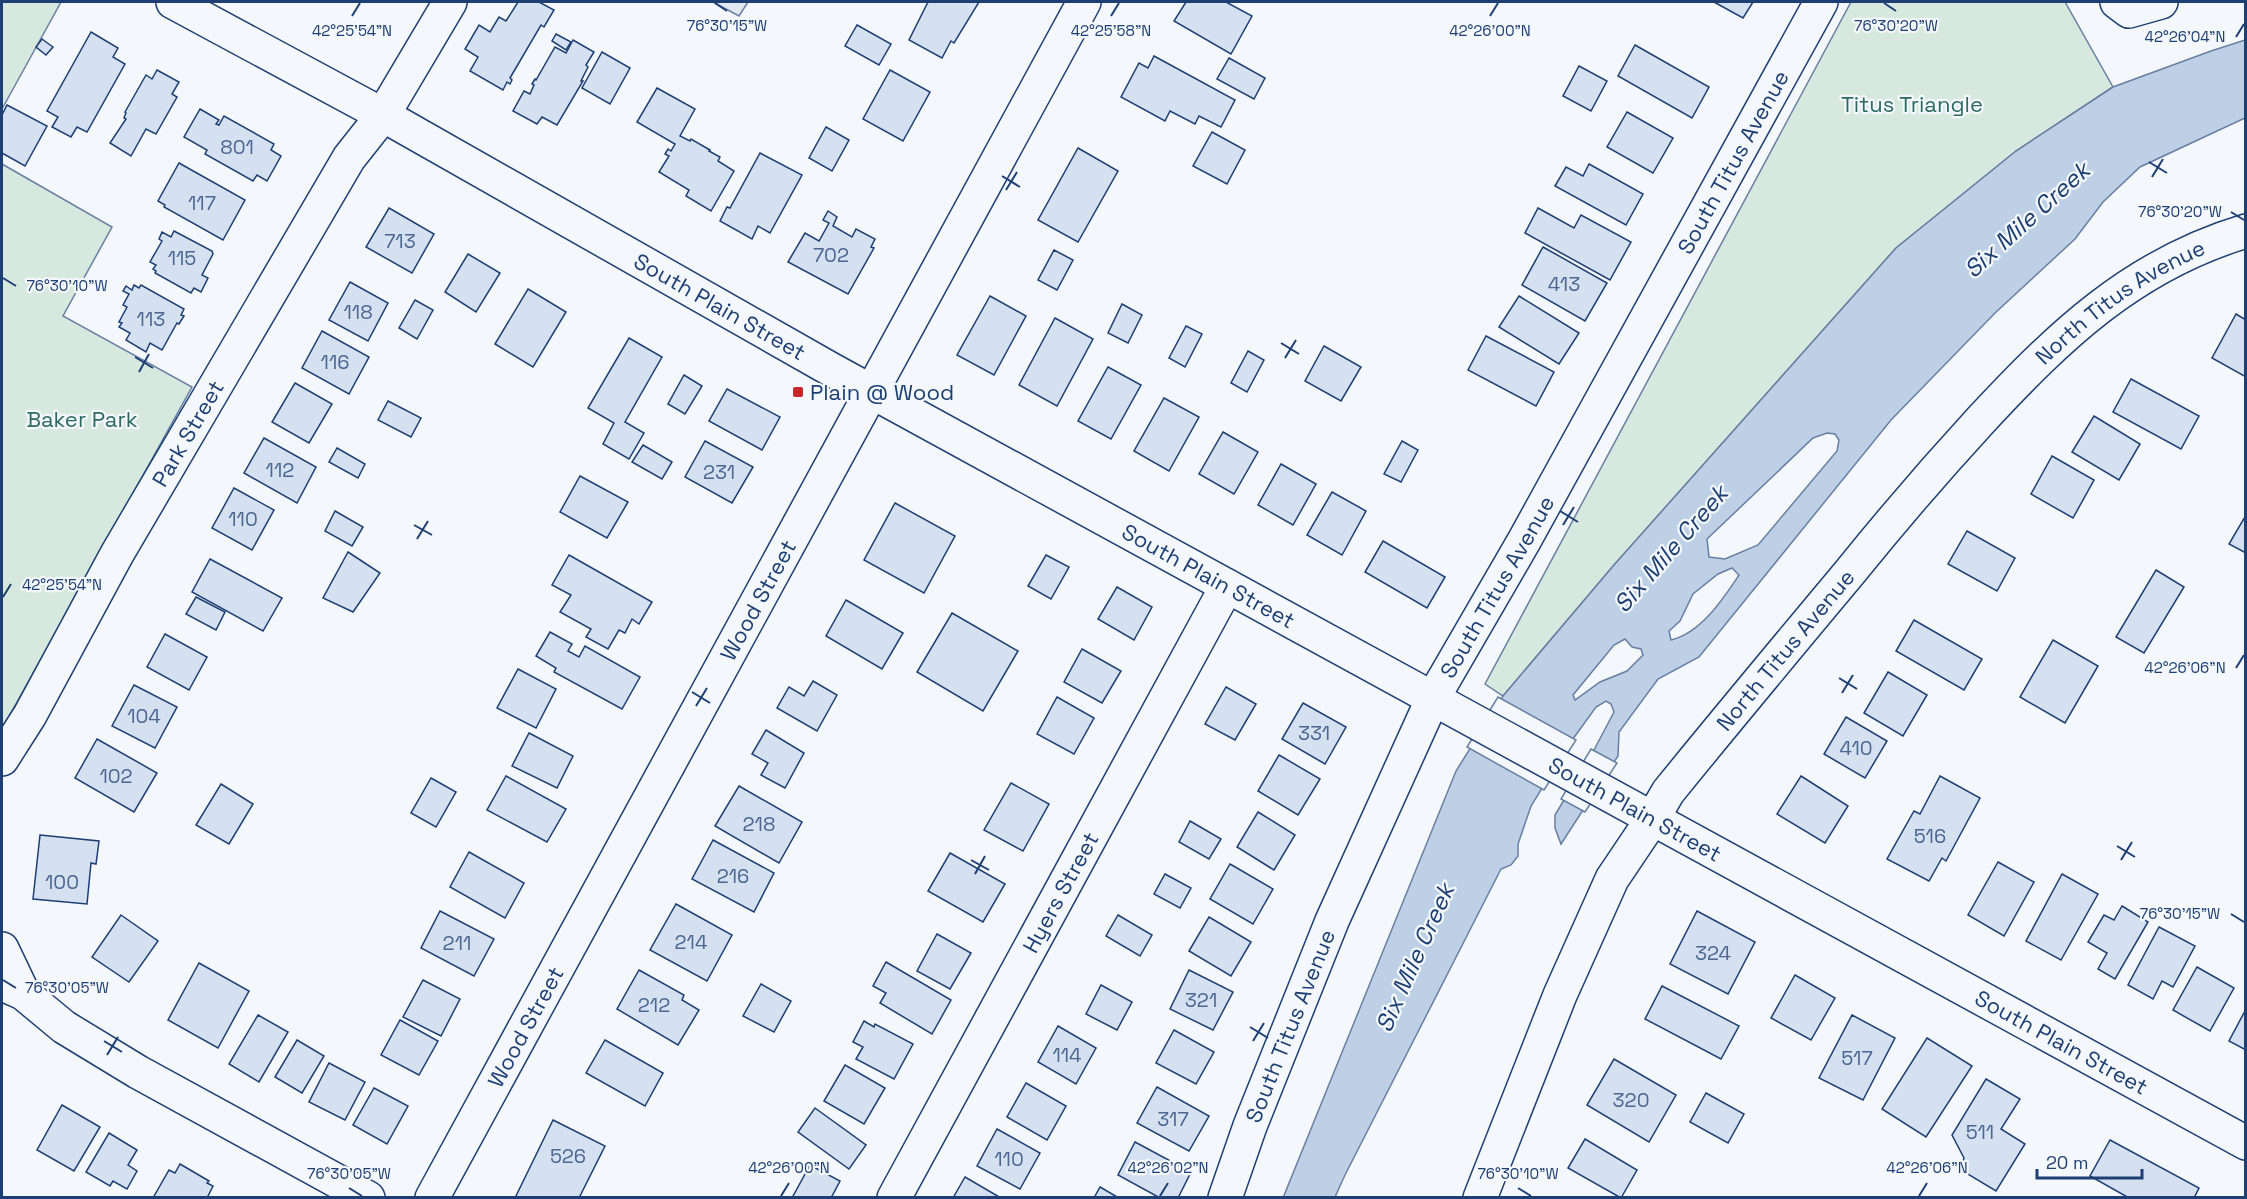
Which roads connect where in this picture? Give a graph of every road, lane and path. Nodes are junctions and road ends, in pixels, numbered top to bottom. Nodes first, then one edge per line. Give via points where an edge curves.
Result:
1 (173, 2) edge
2 (450, 2) edge
3 (1084, 2) edge
4 (1821, 2) edge
5 (2161, 2) edge
6 (2123, 6) edge
7 (382, 115) junction
8 (2246, 231) edge
9 (871, 391) junction
10 (1227, 586) junction
11 (1433, 698) junction
12 (2, 758) edge
13 (1653, 818) junction
14 (2, 949) edge
15 (12, 988) edge
16 (2246, 1143) edge
17 (368, 1197) edge
18 (432, 1197) edge
19 (894, 1197) edge
20 (1225, 1197) edge
21 (1480, 1197) edge

1 - 7 street, South Plain Street
2 - 7 street, Park Street
3 - 9 street, Wood Street
4 - 11 street, South Titus Avenue via 1524,541
5 - 6 street
7 - 9 street, South Plain Street
7 - 12 street, Park Street via 343,168
8 - 13 street, North Titus Avenue via 2218,239 2123,288 2034,362 1913,495 1668,792
9 - 10 street, South Plain Street
9 - 18 street, Wood Street
10 - 11 street, South Plain Street
10 - 19 street, Hyers Street
11 - 13 street, South Plain Street
11 - 20 street, South Titus Avenue via 1332,921
13 - 16 street, South Plain Street
13 - 21 street, North Titus Avenue via 1607,889 1560,995
14 - 15 street
15 - 17 street via 64,1027 138,1072

